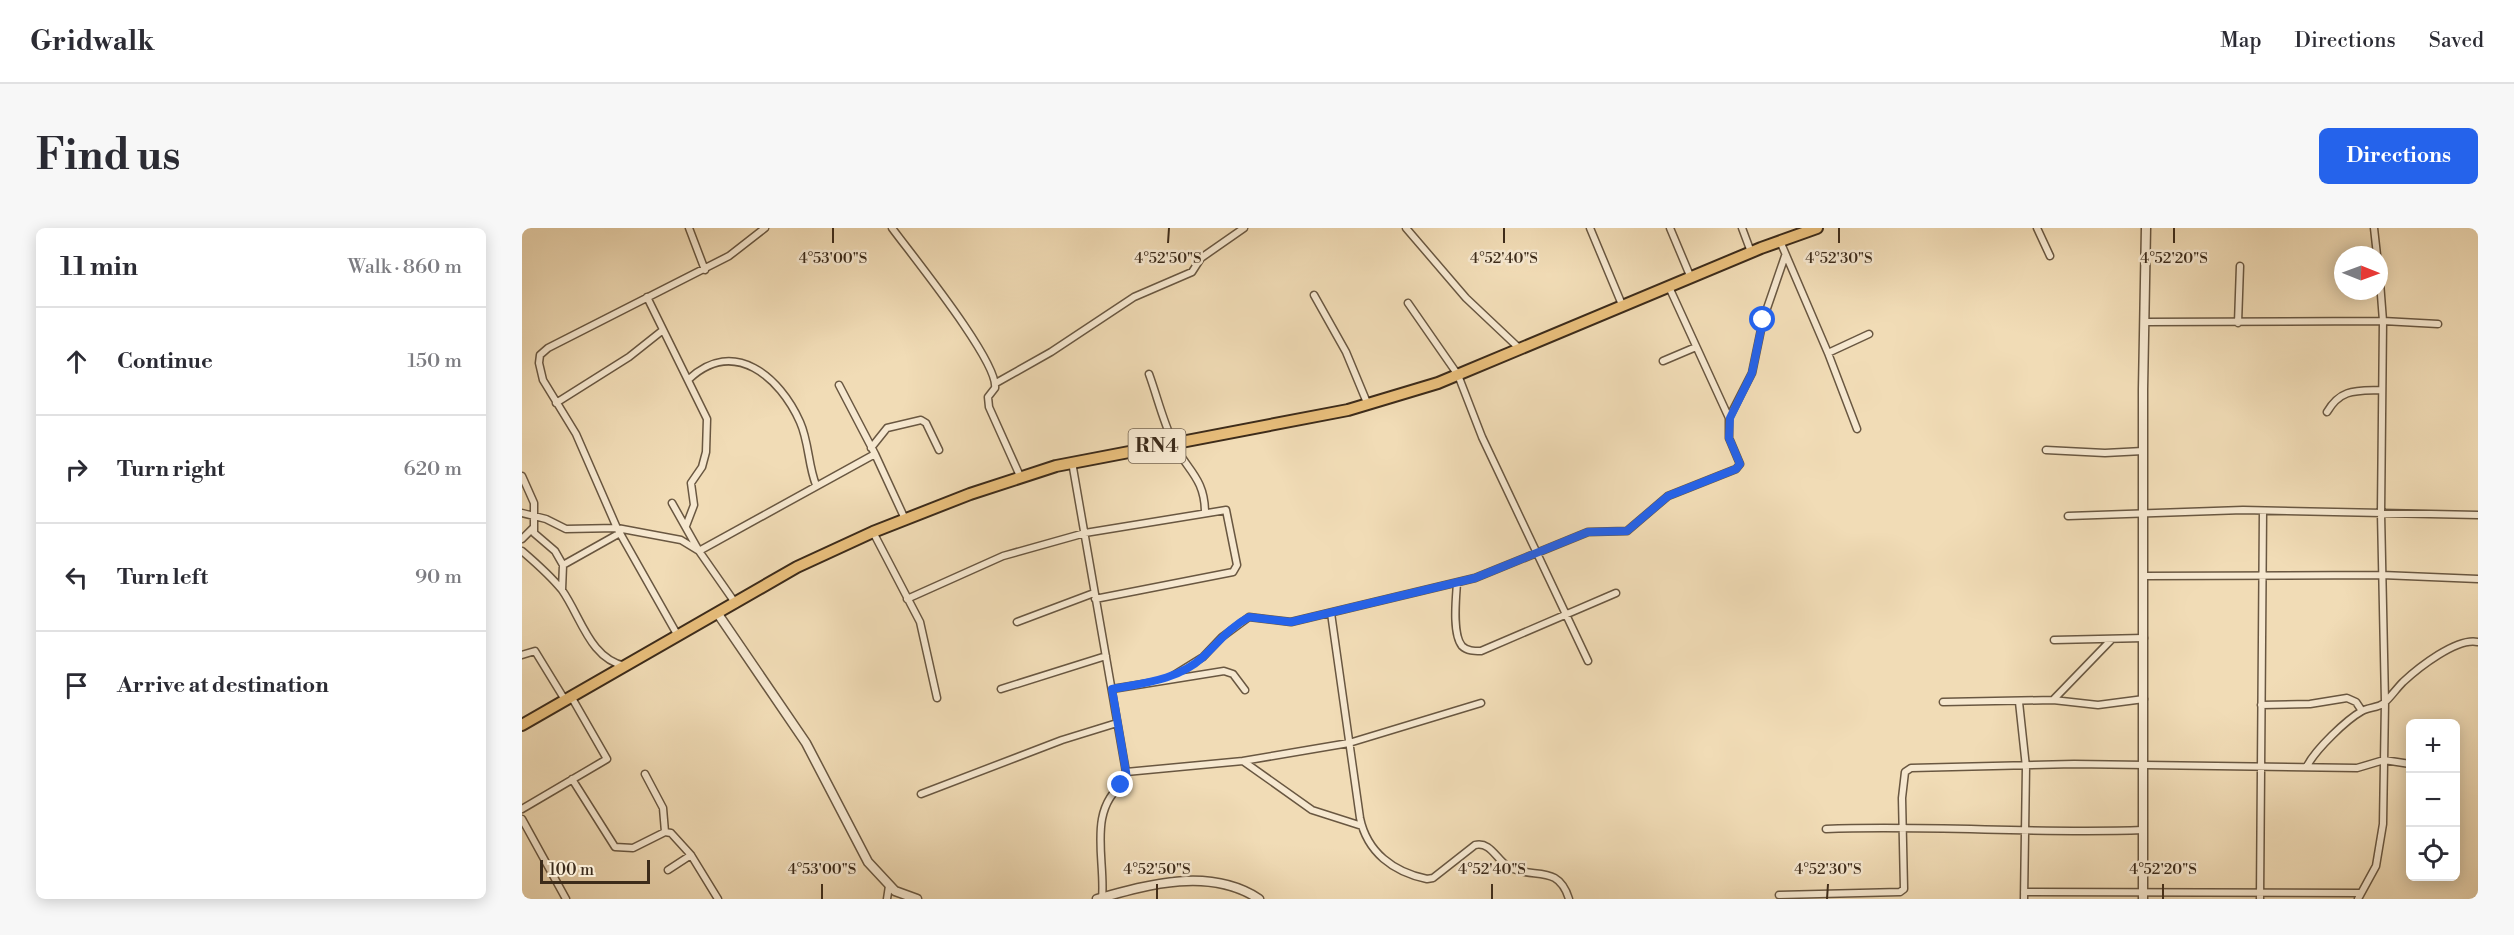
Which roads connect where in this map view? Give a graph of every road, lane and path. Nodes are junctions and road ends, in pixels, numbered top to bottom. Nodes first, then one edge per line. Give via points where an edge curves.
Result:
1 (690, 228) edge
2 (765, 228) edge
3 (892, 228) edge
4 (1244, 228) edge
5 (1406, 228) edge
6 (1590, 228) edge
7 (1670, 228) edge
8 (1742, 228) edge
9 (1817, 228) edge
10 (2037, 228) edge
11 (2146, 228) edge
12 (2374, 228) edge
13 (1780, 241) junction
14 (2376, 246) edge
15 (1751, 252) junction
16 (1785, 255) junction
17 (2050, 256) dead end
18 (2240, 266) dead end
19 (705, 270) junction
20 (1691, 278) junction
21 (1669, 287) junction
22 (1314, 295) dead end
23 (647, 297) junction
24 (2381, 300) edge
25 (1408, 303) dead end
26 (1623, 307) junction
27 (2383, 321) junction
28 (2144, 322) junction
29 (2238, 323) junction
30 (2438, 324) dead end
31 (663, 330) junction
32 (1869, 334) dead end
33 (1696, 347) junction
34 (1521, 349) junction
35 (1828, 353) junction
36 (1663, 361) dead end
37 (1149, 374) dead end
38 (1458, 375) junction
39 (688, 379) junction
40 (996, 383) junction
41 (839, 386) dead end
42 (2382, 390) junction
43 (556, 403) junction
44 (1368, 405) junction
45 (2327, 412) dead end
46 (1730, 418) junction
47 (1857, 429) dead end
48 (1173, 443) junction
49 (871, 448) junction
50 (939, 450) dead end
51 (2046, 450) dead end
52 (2143, 451) junction
53 (875, 454) junction
54 (1072, 462) junction
55 (522, 476) edge
56 (1020, 476) junction
57 (816, 485) junction
58 (672, 503) dead end
59 (2263, 511) junction
60 (522, 513) edge
61 (1205, 513) junction
62 (2144, 513) junction
63 (2381, 513) junction
64 (2478, 515) edge
65 (534, 516) junction
66 (2068, 516) dead end
67 (904, 519) junction
68 (686, 526) junction
69 (533, 528) junction
70 (618, 531) junction
71 (873, 532) junction
72 (1085, 533) junction
73 (522, 539) edge
74 (522, 551) edge
75 (699, 551) junction
76 (1535, 552) junction
77 (563, 565) junction
78 (2261, 574) junction
79 (2382, 575) junction
80 (2144, 576) junction
81 (2478, 579) edge
82 (1457, 583) junction
83 (562, 591) junction
84 (1616, 593) dead end
85 (1094, 596) junction
86 (907, 599) junction
87 (736, 605) junction
88 (1331, 613) junction
89 (718, 614) junction
90 (1565, 616) junction
91 (1017, 622) dead end
92 (678, 636) junction
93 (2144, 638) junction
94 (2112, 639) junction
95 (2054, 640) dead end
96 (2478, 642) edge
97 (522, 655) edge
98 (1106, 656) junction
99 (1588, 661) dead end
100 (626, 666) junction
101 (1166, 680) junction
102 (1001, 689) dead end
103 (1112, 689) junction
104 (1245, 690) dead end
105 (937, 698) dead end
106 (569, 699) junction
107 (2145, 699) junction
108 (2053, 700) junction
109 (1943, 702) dead end
110 (2019, 702) junction
111 (2385, 702) junction
112 (1481, 703) dead end
113 (2261, 705) junction
114 (2362, 711) junction
115 (1117, 723) junction
116 (522, 725) edge
117 (1349, 742) junction
118 (2384, 760) junction
119 (1243, 762) junction
120 (2406, 763) edge
121 (2144, 765) junction
122 (2262, 765) junction
123 (2307, 766) junction
124 (2026, 767) junction
125 (1126, 772) junction
126 (645, 774) dead end
127 (572, 779) junction
128 (921, 794) dead end
129 (522, 809) edge
130 (522, 819) edge
131 (1362, 826) junction
132 (2027, 828) junction
133 (1826, 829) dead end
134 (1904, 829) junction
135 (2143, 830) junction
136 (665, 832) junction
137 (691, 855) junction
138 (668, 870) dead end
139 (889, 886) junction
140 (1779, 895) dead end
141 (2024, 896) edge
142 (2143, 896) edge
143 (2260, 896) edge
144 (2360, 896) edge
145 (718, 898) edge
146 (905, 898) edge
147 (1101, 898) edge
148 (566, 899) edge
149 (886, 899) edge
150 (917, 899) edge
151 (1259, 899) edge
152 (1569, 899) edge

1 - 19 street
2 - 19 street
3 - 40 street via 972,337
4 - 40 street via 1201,258 1192,272 1134,297
5 - 34 street via 1466,298
6 - 26 street
7 - 20 street
8 - 15 street
9 - 13 highway, RN4
10 - 17 street
11 - 28 street
12 - 14 street
13 - 15 highway, RN4
13 - 16 street
15 - 20 highway, RN4
16 - 35 street
16 - 46 street via 1763,320 1752,373
18 - 29 street
19 - 23 street
20 - 21 highway, RN4
21 - 26 highway, RN4
21 - 33 street
22 - 44 street via 1346,352
23 - 31 street
23 - 43 street via 540,355 543,380
24 - 27 street
25 - 38 street
26 - 34 highway, RN4
27 - 29 street
27 - 30 street
27 - 42 street
28 - 29 street
28 - 52 street
31 - 39 street
31 - 43 street
32 - 35 street
33 - 36 street
33 - 46 street
34 - 38 highway, RN4
35 - 47 street
37 - 48 street
38 - 44 highway, RN4
38 - 76 street
39 - 57 street via 705,365 743,362 775,381 800,423
39 - 68 street via 705,414 708,431 702,467 691,483 694,505
40 - 56 street via 988,397 989,407
41 - 49 street
42 - 45 street via 2349,391 2333,402
42 - 63 street
43 - 70 street via 576,434
44 - 48 highway, RN4
46 - 76 street via 1729,438 1740,464 1736,469 1668,496 1627,531 1588,532
48 - 54 highway, RN4
48 - 61 street via 1197,476
49 - 50 street via 887,428 921,420
49 - 53 street
51 - 52 street
52 - 62 street
53 - 57 street
53 - 67 street
54 - 56 highway, RN4
54 - 72 street
55 - 65 street via 534,502
56 - 67 highway, RN4
57 - 75 street
58 - 68 street
59 - 62 street
59 - 63 street
59 - 78 street
60 - 65 street
61 - 72 street
61 - 85 street via 1226,510 1237,565 1233,572
62 - 66 street
62 - 80 street
63 - 64 street
63 - 79 street
65 - 69 street
65 - 70 street via 566,529
67 - 71 highway, RN4
68 - 75 street
69 - 73 street
69 - 77 street via 555,550
70 - 75 street via 681,540
70 - 77 street
70 - 92 street
71 - 86 street
71 - 87 highway, RN4 via 797,567
72 - 85 street
72 - 86 street via 1003,556
74 - 83 street
75 - 87 street
76 - 82 street
76 - 90 street
77 - 83 street
78 - 79 street
78 - 80 street
78 - 113 street
79 - 81 street
79 - 111 street
80 - 93 street
82 - 88 street
82 - 90 street via 1455,614 1460,644 1472,650 1481,651
83 - 100 street via 599,653
84 - 90 street
85 - 91 street
85 - 98 street
86 - 105 street via 920,622
87 - 89 highway, RN4
88 - 101 street via 1282,623 1249,617 1193,664
88 - 117 street
89 - 92 highway, RN4
89 - 139 street via 807,743 868,862
90 - 99 street
92 - 100 highway, RN4
93 - 94 street
93 - 107 street
94 - 95 street
94 - 108 street
96 - 111 street via 2464,641 2434,659 2405,680
97 - 106 street via 535,651
98 - 102 street
98 - 103 street
100 - 106 highway, RN4
101 - 103 street
101 - 104 street via 1230,671
103 - 115 street
106 - 116 highway, RN4
106 - 127 street via 607,759
107 - 108 street via 2091,705
107 - 121 street
108 - 110 street
109 - 110 street
110 - 124 street
111 - 114 street
111 - 118 street
112 - 117 street
113 - 114 street via 2347,698
113 - 122 street
114 - 123 street via 2315,753
115 - 125 street
115 - 128 street
117 - 119 street
117 - 131 street
118 - 120 street
118 - 123 street via 2366,767
118 - 144 street via 2382,840 2376,866
119 - 125 street
119 - 131 street via 1312,810
121 - 122 street
121 - 124 street
121 - 135 street
122 - 123 street
122 - 143 street
124 - 132 street
124 - 134 street via 1911,768 1904,777
125 - 147 street via 1125,782 1110,796 1101,824
126 - 136 street via 663,808
127 - 129 street
127 - 136 street via 615,847 633,848
130 - 148 street
131 - 152 street via 1375,853 1423,878 1433,878 1480,843 1508,867 1559,881
132 - 134 street
132 - 135 street
132 - 141 street
133 - 134 street
134 - 140 street via 1905,884 1900,892
135 - 142 street
136 - 137 street via 677,836
137 - 138 street
137 - 145 street
139 - 146 street
139 - 149 street
141 - 142 street
142 - 143 street
143 - 144 street
146 - 150 street
147 - 151 street via 1169,882 1203,880 1234,885

